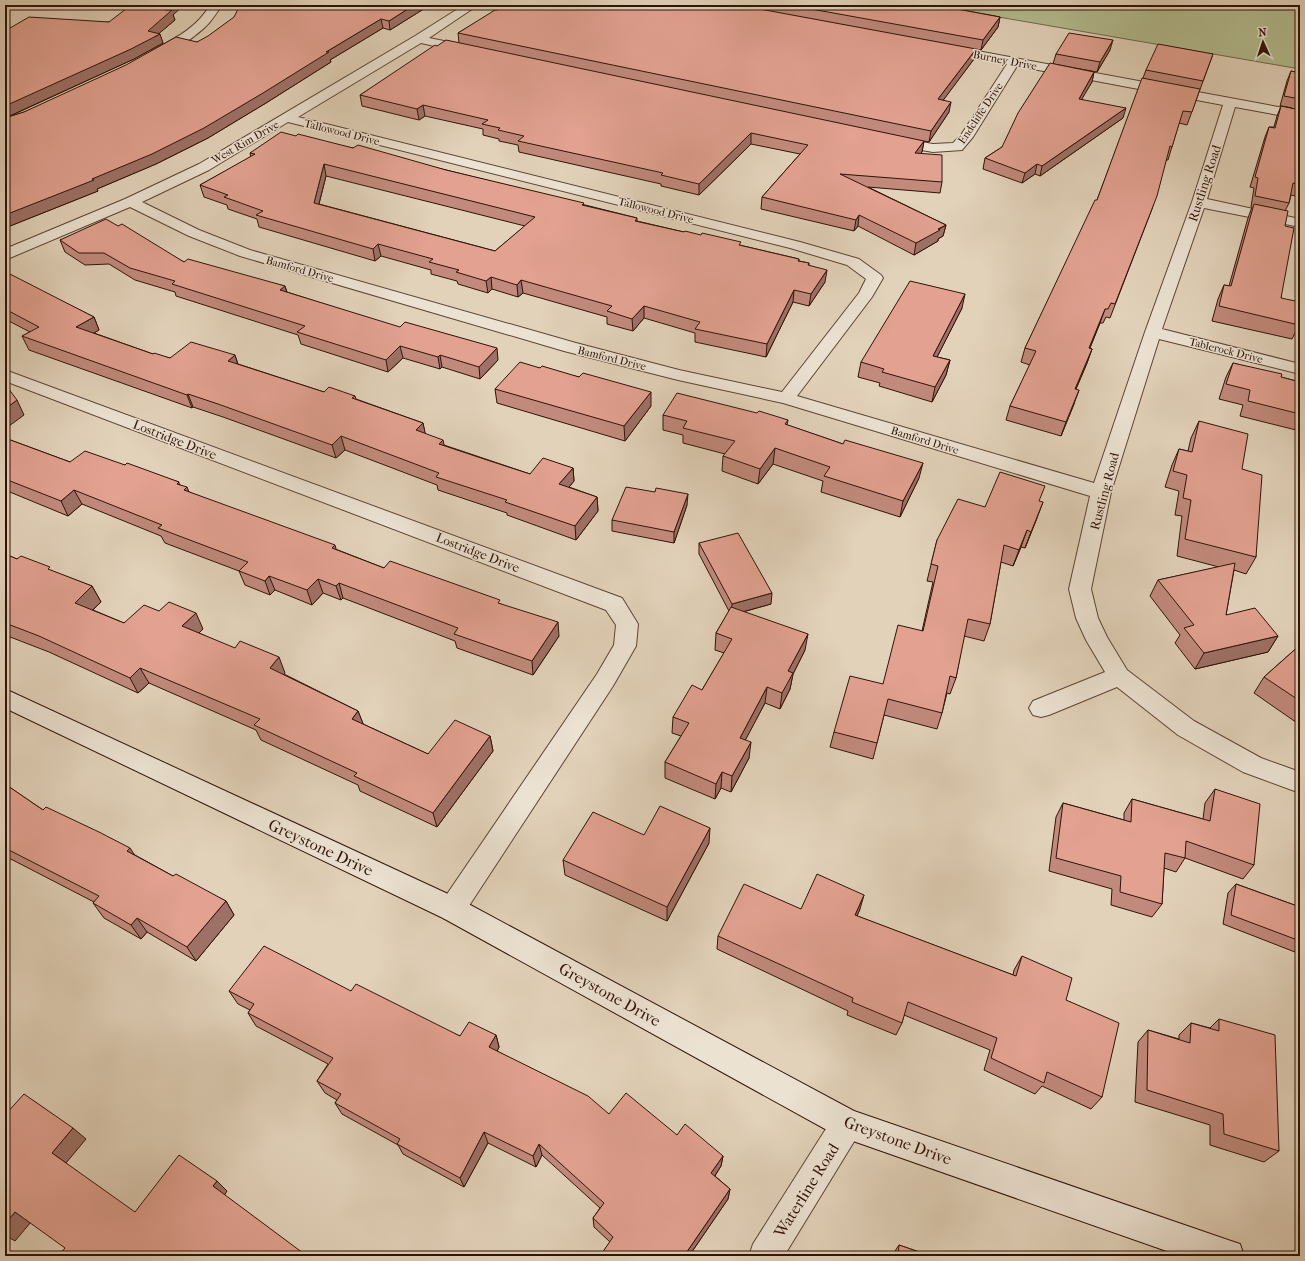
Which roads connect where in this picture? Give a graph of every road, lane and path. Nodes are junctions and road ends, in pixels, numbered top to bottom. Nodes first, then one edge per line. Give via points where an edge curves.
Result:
1 (216, 5) edge
2 (471, 5) edge
3 (419, 39) junction
4 (936, 48) edge
5 (481, 52) edge
6 (145, 60) edge
7 (1014, 62) junction
8 (1230, 102) junction
9 (1300, 115) edge
10 (287, 118) junction
11 (883, 139) edge
12 (130, 202) junction
13 (1199, 202) junction
14 (1300, 223) edge
15 (5, 255) edge
16 (1153, 332) junction
17 (1300, 369) edge
18 (5, 375) edge
19 (786, 398) junction
20 (1101, 492) junction
21 (1119, 676) junction
22 (5, 698) edge
23 (1041, 708) dead end
24 (1300, 783) edge
25 (452, 909) junction
26 (847, 1124) junction
27 (765, 1256) edge
28 (1228, 1256) edge

1 - 6 street via 204,23
2 - 3 street, West Rim Drive
3 - 5 street
3 - 10 street, West Rim Drive
4 - 7 street, Burney Drive
7 - 8 street, Burney Drive
7 - 11 street, Endcliffe Drive via 957,147 933,148
8 - 9 street, Burney Drive
8 - 13 street, Rustling Road
10 - 12 street, West Rim Drive via 204,167
10 - 19 street, Tallowood Drive via 787,243 853,262 875,278 866,294
12 - 15 street, West Rim Drive
12 - 19 street, Bamford Drive via 194,233 245,253 570,347 678,375
13 - 14 street
13 - 16 street, Rustling Road
16 - 17 street, Tablerock Drive
16 - 20 street, Rustling Road
18 - 25 street, Lostridge Drive via 614,604 627,624 625,646
19 - 20 street, Bamford Drive
20 - 21 street, Rustling Road via 1080,589 1097,640
21 - 23 street
21 - 24 street, Rustling Road via 1186,728 1252,765
22 - 25 street, Greystone Drive
25 - 26 street, Greystone Drive
26 - 27 street, Waterline Road
26 - 28 street, Greystone Drive

